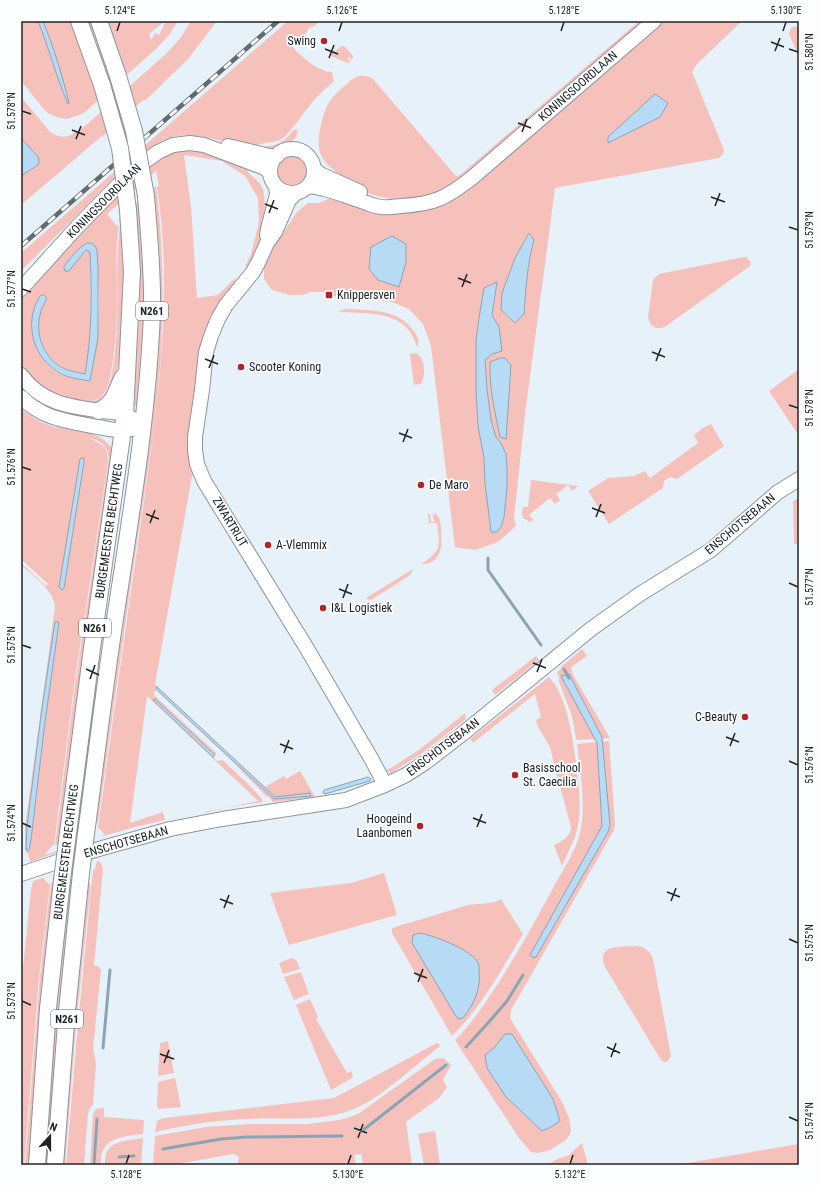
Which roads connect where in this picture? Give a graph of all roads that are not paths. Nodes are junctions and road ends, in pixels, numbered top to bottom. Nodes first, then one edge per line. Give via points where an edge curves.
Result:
1 (79, 21) edge
2 (99, 21) edge
3 (654, 21) edge
4 (277, 156) junction
5 (314, 169) junction
6 (270, 173) junction
7 (276, 186) junction
8 (309, 186) junction
9 (296, 193) junction
10 (399, 206) junction
11 (267, 243) junction
12 (21, 274) edge
13 (21, 289) edge
14 (128, 369) junction
15 (21, 376) edge
16 (21, 397) edge
17 (99, 411) junction
18 (125, 414) junction
19 (143, 427) junction
20 (124, 431) junction
21 (799, 479) edge
22 (386, 785) junction
23 (21, 874) edge
24 (36, 1165) edge
25 (55, 1165) edge

1 - 14 main road, BURGEMEESTER BECHTWEG / N261, bridge via 102,85 120,148 132,272
2 - 19 main road, BURGEMEESTER BECHTWEG / N261, bridge via 134,132 146,196 152,310
3 - 10 street, KONINGSOORDLAAN via 458,189 441,199 412,206
4 - 5 street via 286,150 303,152 308,156
4 - 6 street via 270,166
4 - 12 street, KONINGSOORDLAAN via 190,138 173,139 154,147 132,165
5 - 8 street
5 - 10 street, KONINGSOORDLAAN via 342,185
6 - 7 street
6 - 13 street, KONINGSOORDLAAN via 264,168 204,145 173,145 158,152 134,170 78,226
7 - 9 street via 281,191
7 - 11 street, ZWARTRIJT via 277,194
8 - 9 street
8 - 10 street, KONINGSOORDLAAN via 370,204 390,208
9 - 11 street, ZWARTRIJT via 288,200 275,232
11 - 22 street, ZWARTRIJT via 253,272 226,306 211,336 206,352 195,437 197,464 204,481 306,647
14 - 17 main road via 109,405
14 - 18 main road, BURGEMEESTER BECHTWEG / N261
15 - 17 street via 40,394 55,402
16 - 20 street via 31,407 51,417
17 - 18 street
18 - 19 street
18 - 20 main road, BURGEMEESTER BECHTWEG / N261
19 - 20 street
19 - 25 main road, BURGEMEESTER BECHTWEG / N261, bridge via 81,873
20 - 24 main road, BURGEMEESTER BECHTWEG / N261, bridge via 92,648 62,880 48,1008
21 - 22 street, ENSCHOTSEBAAN via 778,492 711,550 646,590 591,629 426,762
22 - 23 street, ENSCHOTSEBAAN via 346,800 170,829

